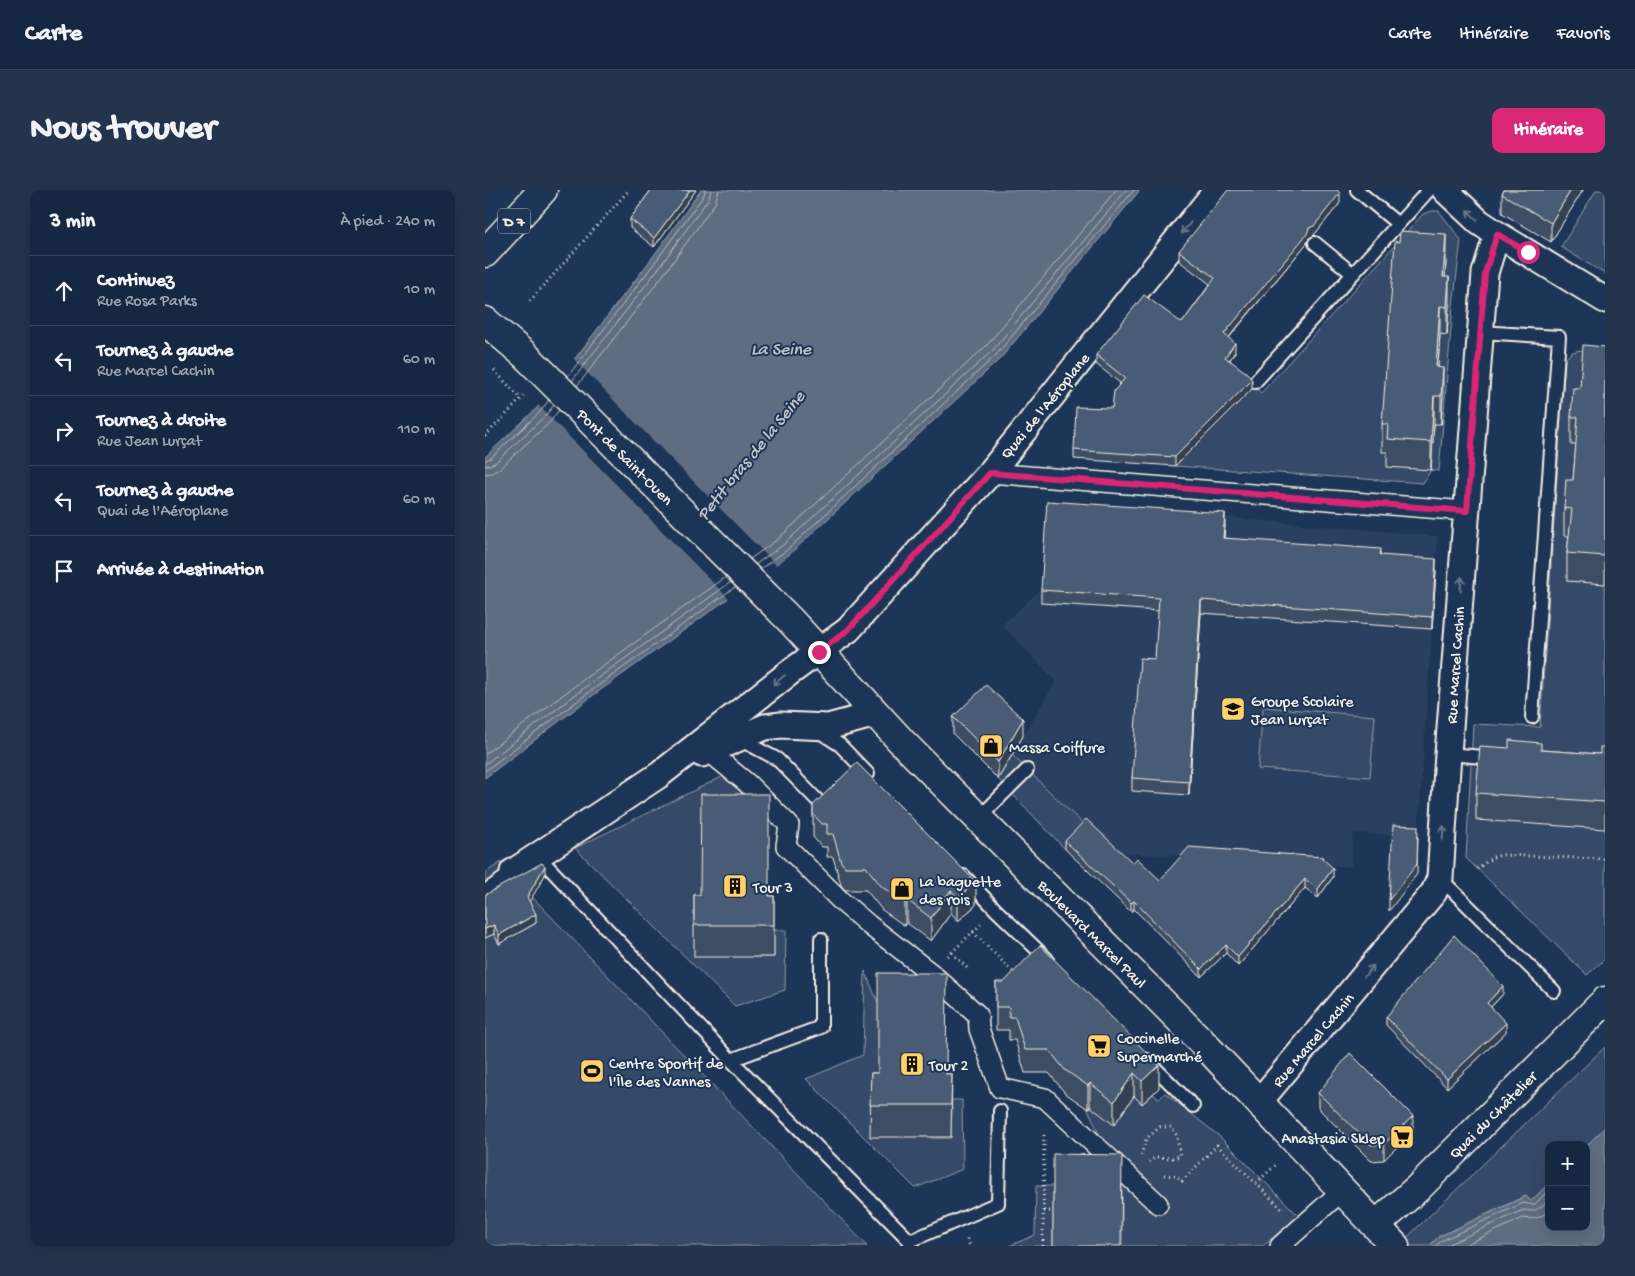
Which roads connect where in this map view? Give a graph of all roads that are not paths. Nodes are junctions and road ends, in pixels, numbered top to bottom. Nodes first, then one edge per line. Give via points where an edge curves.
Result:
1 (543, 190) edge
2 (1217, 190) edge
3 (1357, 190) edge
4 (1429, 190) edge
5 (1445, 190) edge
6 (1398, 224) junction
7 (497, 225) edge
8 (1497, 234) junction
9 (1315, 243) dead end
10 (485, 252) edge
11 (1353, 274) junction
12 (1605, 300) edge
13 (485, 321) edge
14 (1480, 332) junction
15 (1255, 382) dead end
16 (990, 473) junction
17 (1467, 511) junction
18 (791, 621) joint
19 (819, 652) junction
20 (759, 697) junction
21 (876, 714) junction
22 (1532, 717) dead end
23 (781, 725) junction
24 (811, 726) junction
25 (737, 738) junction
26 (708, 751) junction
27 (1448, 754) junction
28 (1507, 758) edge
29 (1027, 770) dead end
30 (659, 775) junction
31 (874, 781) edge
32 (819, 802) edge
33 (978, 819) junction
34 (537, 856) junction
35 (955, 867) edge
36 (513, 872) joint
37 (1440, 878) junction
38 (485, 891) edge
39 (821, 939) dead end
40 (1056, 968) edge
41 (1554, 992) dead end
42 (1605, 1001) edge
43 (1138, 1051) edge
44 (731, 1060) junction
45 (1259, 1102) junction
46 (1193, 1106) dead end
47 (999, 1112) dead end
48 (1343, 1190) junction
49 (1158, 1204) dead end
50 (1377, 1226) junction
51 (1280, 1246) edge
52 (1395, 1246) edge

1 - 7 main road, D 7
2 -> 16 street, Quai de l'Aéroplane
3 - 6 lane
4 - 6 lane
8 -> 5 street
6 - 11 lane
7 - 10 main road, D 7
8 - 12 street
8 - 14 street, Rue Marcel Cachin via 1485,273
9 - 11 lane
11 - 15 lane
13 - 18 main road, Pont de Saint-Ouen via 525,355
14 - 17 street, Rue Marcel Cachin
14 - 22 lane via 1559,337
16 - 17 street
16 - 19 street, Quai de l'Aéroplane via 848,630
27 -> 17 street, Rue Marcel Cachin
18 - 19 main road, Boulevard Marcel Paul
19 -> 20 street, Quai de l'Aéroplane
19 - 21 main road, Boulevard Marcel Paul
20 - 23 street
20 - 30 street, Quai de l'Aéroplane
21 - 24 street via 828,727
21 - 33 main road, Boulevard Marcel Paul
23 - 24 street
23 - 25 street via 765,727
24 - 31 lane via 840,745
25 - 26 street
25 - 32 lane via 777,760
26 - 30 street
26 - 49 street via 747,783 789,825 786,846 841,901 978,1015 979,1029 999,1088 1045,1098 1130,1168
27 - 28 lane
37 -> 27 street, Rue Marcel Cachin
29 - 33 lane
30 - 34 street
33 - 45 main road, Boulevard Marcel Paul
34 - 36 street
34 - 44 lane
35 - 40 lane
36 - 38 lane
37 - 41 lane
45 -> 37 street, Rue Marcel Cachin via 1434,892
39 - 44 lane via 821,1027
42 - 50 main road, Quai du Châtelier
43 - 46 lane
44 - 47 lane via 910,1241 998,1203
45 - 48 main road, Boulevard Marcel Paul
48 - 50 main road, Boulevard Marcel Paul
48 - 51 street
50 - 52 main road, Boulevard Marcel Paul

